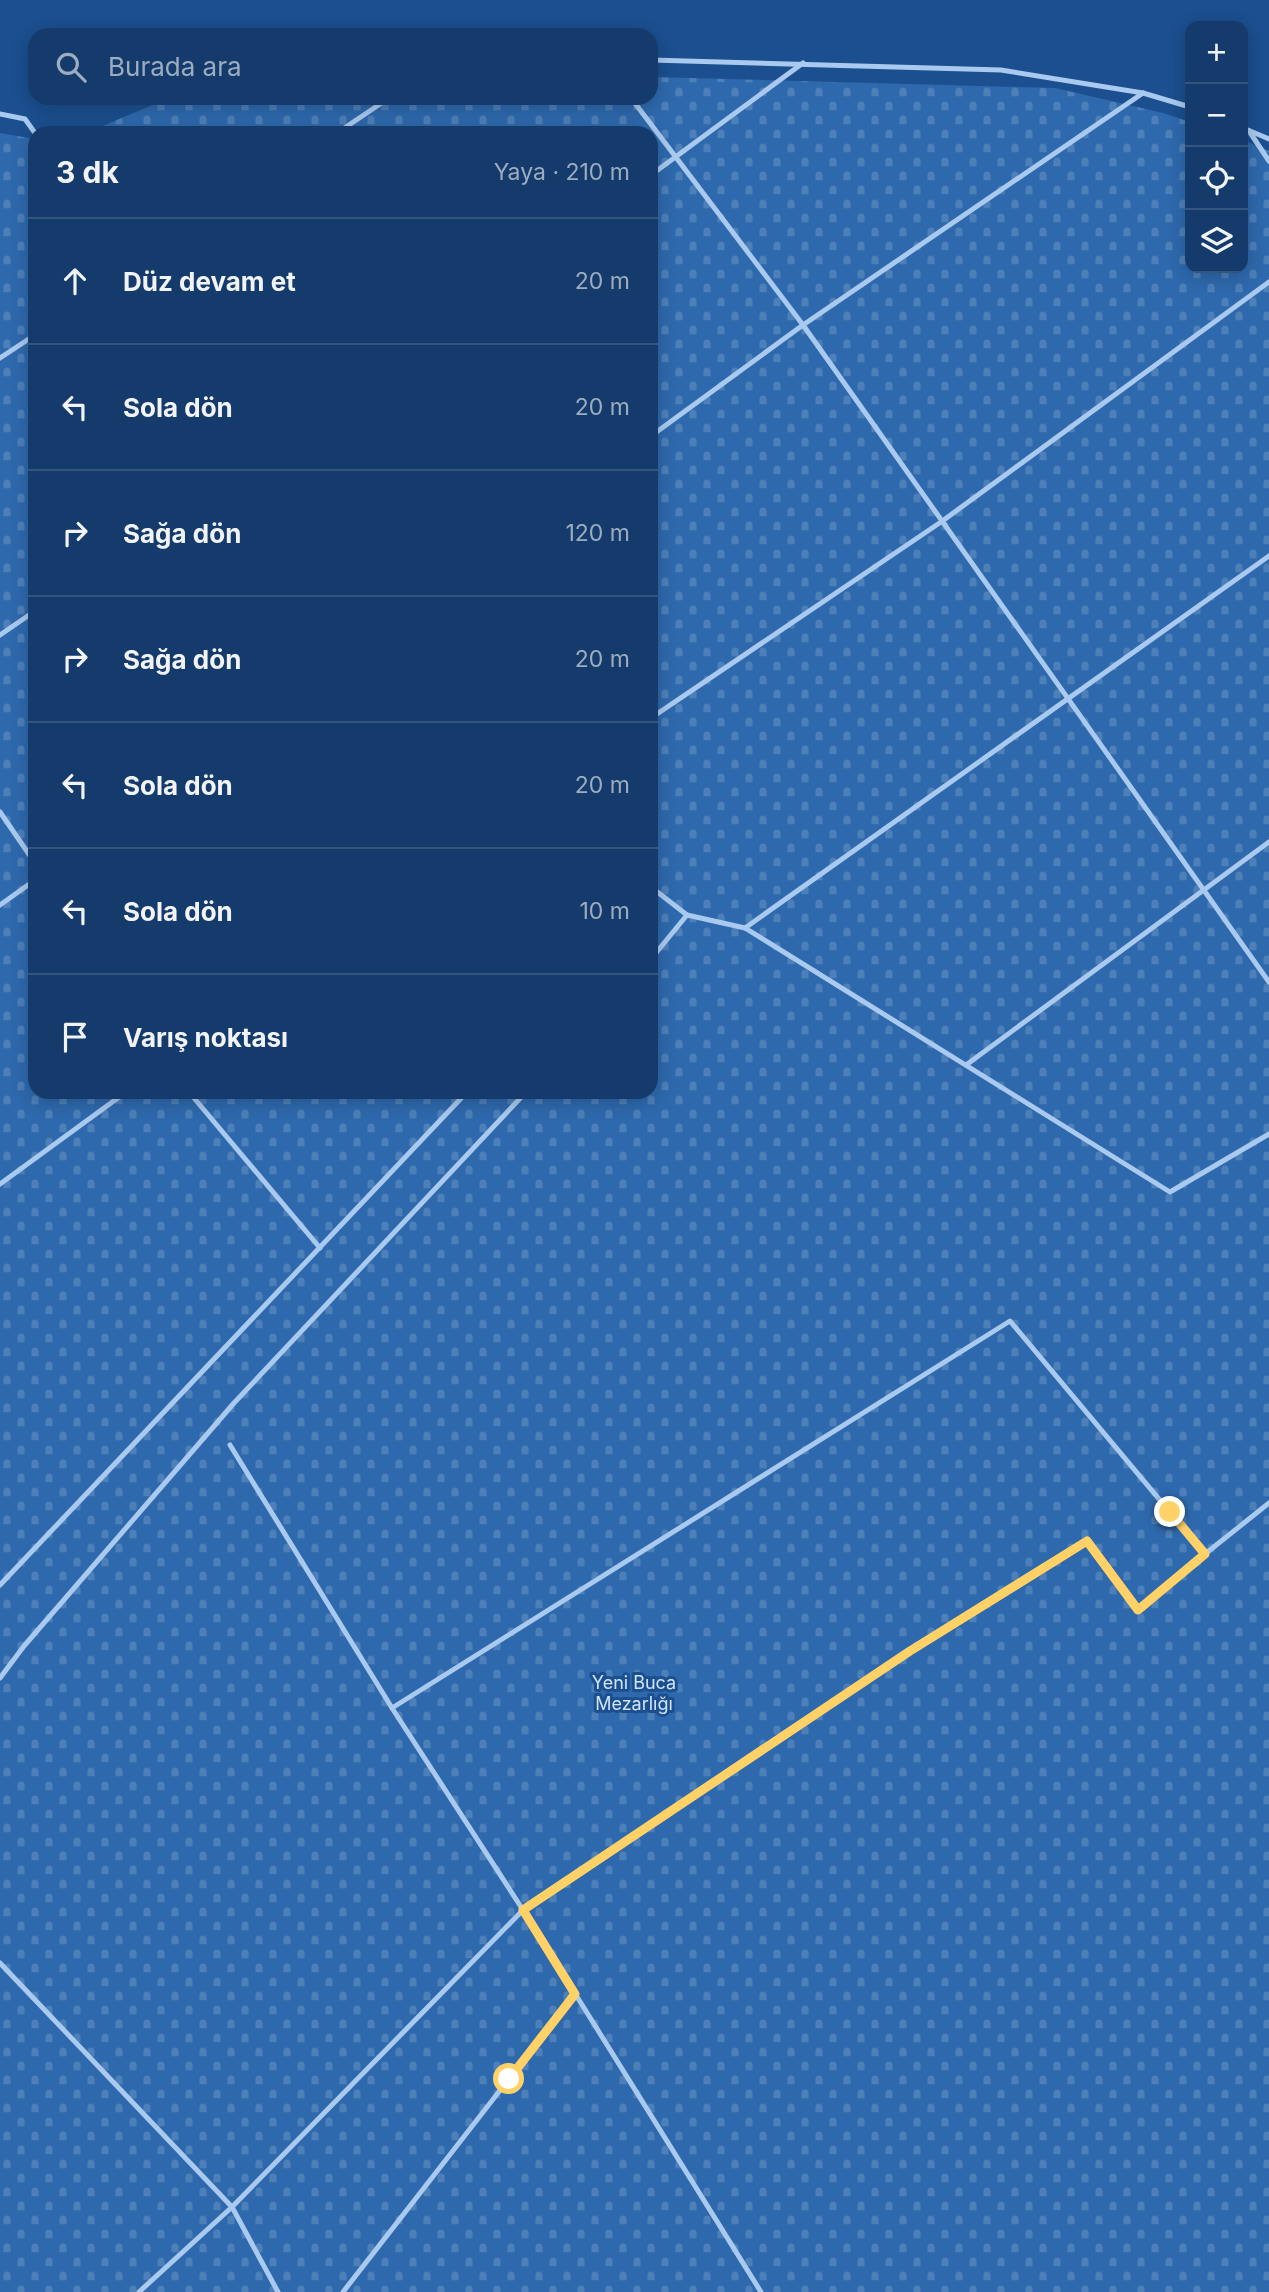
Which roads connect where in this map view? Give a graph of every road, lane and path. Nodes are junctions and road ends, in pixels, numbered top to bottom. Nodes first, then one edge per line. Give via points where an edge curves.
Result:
1 (658, 60) edge
2 (803, 63) junction
3 (1143, 93) junction
4 (379, 105) edge
5 (636, 105) edge
6 (1185, 106) edge
7 (0, 114) edge
8 (30, 126) edge
9 (347, 126) edge
10 (652, 126) edge
11 (1248, 131) edge
12 (1248, 133) edge
13 (658, 135) edge
14 (1269, 139) edge
15 (675, 158) junction
16 (1269, 161) edge
17 (658, 170) edge
18 (1269, 282) edge
19 (803, 325) junction
20 (28, 340) edge
21 (0, 358) edge
22 (658, 431) edge
23 (941, 522) junction
24 (1269, 556) edge
25 (28, 616) edge
26 (0, 635) edge
27 (1067, 699) junction
28 (658, 713) edge
29 (0, 812) edge
30 (1269, 842) edge
31 (28, 853) edge
32 (28, 885) edge
33 (1203, 890) junction
34 (658, 892) edge
35 (0, 905) edge
36 (687, 915) junction
37 (745, 928) junction
38 (658, 950) edge
39 (1269, 982) edge
40 (966, 1065) junction
41 (116, 1099) edge
42 (195, 1099) edge
43 (460, 1099) edge
44 (519, 1099) edge
45 (1269, 1134) edge
46 (0, 1184) edge
47 (320, 1248) junction
48 (230, 1445) dead end
49 (1269, 1503) edge
50 (1205, 1554) junction
51 (0, 1585) edge
52 (0, 1678) edge
53 (392, 1708) junction
54 (523, 1910) junction
55 (0, 1963) edge
56 (575, 1994) junction
57 (232, 2207) junction
58 (139, 2292) edge
59 (278, 2292) edge
60 (343, 2292) edge
61 (761, 2292) edge

1 - 2 lane
2 - 3 lane via 1001,70
2 - 15 lane
3 - 6 lane
3 - 19 lane
4 - 9 lane
5 - 10 lane
7 - 8 lane via 25,119
11 - 14 lane
12 - 16 lane
13 - 15 lane
15 - 17 lane
15 - 19 lane
18 - 23 lane
19 - 22 lane
19 - 23 lane
20 - 21 lane
23 - 27 lane
23 - 28 lane
24 - 27 lane
25 - 26 lane
27 - 33 lane
27 - 37 lane
29 - 31 lane
30 - 33 lane
32 - 35 lane
33 - 39 lane
33 - 40 lane
34 - 36 lane
36 - 37 lane
36 - 38 lane
37 - 40 lane
40 - 45 lane via 1170,1192
41 - 46 lane
42 - 47 lane
43 - 47 lane
44 - 52 lane via 234,1403
47 - 51 lane
48 - 53 lane
49 - 50 lane
50 - 53 lane via 1010,1321
50 - 54 lane via 1138,1610 1087,1541 910,1651
53 - 54 lane
54 - 56 lane
54 - 57 lane
55 - 57 lane
56 - 60 lane
56 - 61 lane
57 - 58 lane
57 - 59 lane

